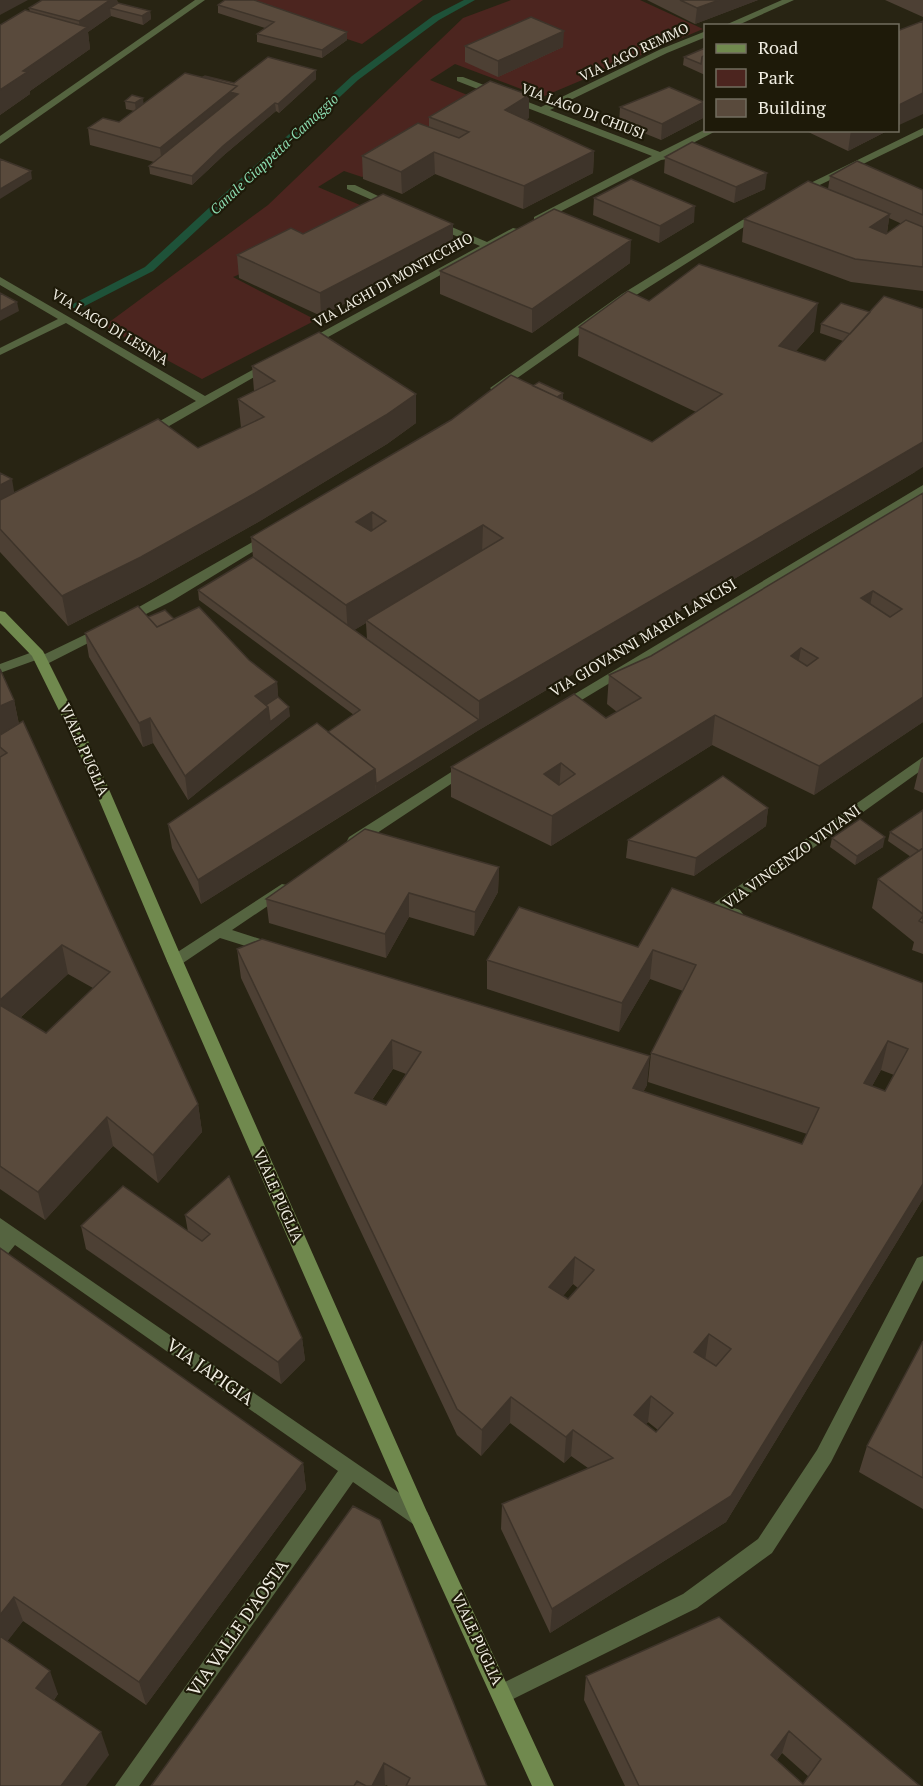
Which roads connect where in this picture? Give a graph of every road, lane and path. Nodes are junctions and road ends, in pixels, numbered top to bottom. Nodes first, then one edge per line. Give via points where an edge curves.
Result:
1 (201, 0) edge
2 (790, 0) edge
3 (732, 24) edge
4 (704, 34) edge
5 (460, 78) dead end
6 (542, 110) junction
7 (923, 131) edge
8 (707, 132) edge
9 (0, 141) edge
10 (663, 157) junction
11 (351, 187) dead end
12 (403, 209) edge
13 (423, 218) edge
14 (486, 245) junction
15 (0, 280) edge
16 (66, 319) junction
17 (298, 349) edge
18 (0, 351) edge
19 (278, 360) edge
20 (490, 393) edge
21 (205, 401) junction
22 (135, 440) edge
23 (923, 489) edge
24 (276, 532) edge
25 (0, 615) edge
26 (40, 657) junction
27 (0, 669) edge
28 (547, 716) edge
29 (477, 761) edge
30 (923, 762) edge
31 (339, 851) edge
32 (292, 882) edge
33 (751, 920) edge
34 (218, 932) junction
35 (287, 952) edge
36 (175, 961) junction
37 (6, 1230) edge
38 (0, 1251) edge
39 (923, 1263) edge
40 (350, 1470) junction
41 (420, 1518) junction
42 (502, 1694) junction
43 (126, 1786) edge
44 (543, 1786) edge

1 - 9 street
2 - 3 street
4 - 6 street, VIA LAGO REMMO
5 - 6 street, VIA LAGO DI CHIUSI
6 - 10 street, VIA LAGO DI CHIUSI
7 - 20 street via 779,203 673,263
8 - 10 street, VIA LAGHI DI MONTICCHIO
10 - 14 street, VIA LAGHI DI MONTICCHIO
11 - 12 street
13 - 14 street
14 - 17 street, VIA LAGHI DI MONTICCHIO
15 - 16 street, VIA LAGO DI LESINA
16 - 18 street
16 - 21 street, VIA LAGO DI LESINA
19 - 21 street
21 - 22 street
23 - 28 street, VIA GIOVANNI MARIA LANCISI
24 - 26 street via 167,598
25 - 26 main road, VIALE PUGLIA
26 - 27 street
26 - 36 main road, VIALE PUGLIA via 82,743
29 - 31 street
30 - 33 street, VIA VINCENZO VIVIANI via 718,908
32 - 34 street
34 - 35 street
34 - 36 street
36 - 41 main road, VIALE PUGLIA
37 - 38 street
37 - 40 street, VIA JAPIGIA
39 - 42 street via 824,1456 765,1546 690,1602
40 - 41 street, VIA JAPIGIA
40 - 43 street, VIA VALLE D'AOSTA
41 - 42 main road, VIALE PUGLIA
42 - 44 main road, VIALE PUGLIA

